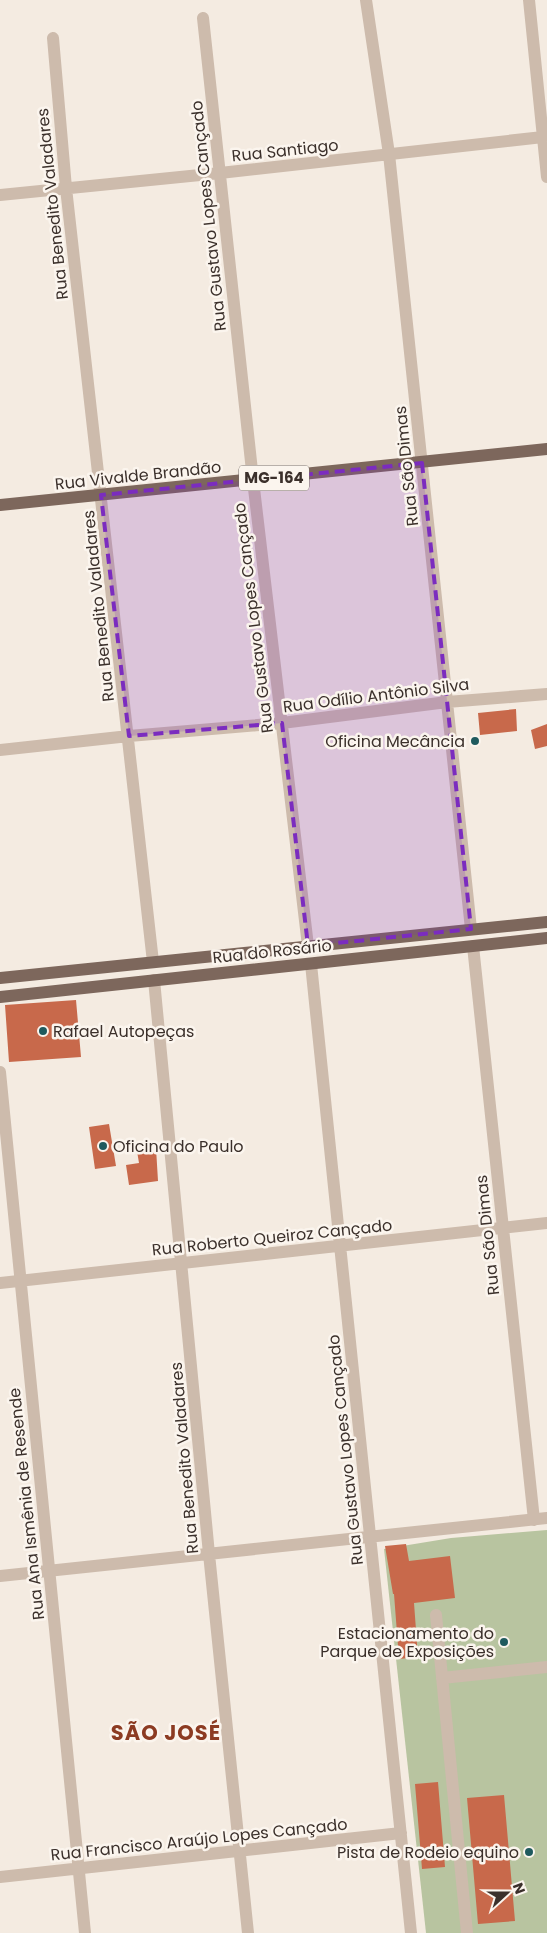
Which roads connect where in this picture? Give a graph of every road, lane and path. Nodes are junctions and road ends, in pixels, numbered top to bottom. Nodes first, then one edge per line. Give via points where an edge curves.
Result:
1 (366, 0) edge
2 (530, 0) edge
3 (202, 18) dead end
4 (53, 38) dead end
5 (543, 137) junction
6 (389, 154) junction
7 (220, 173) junction
8 (547, 178) edge
9 (66, 188) junction
10 (0, 195) edge
11 (547, 449) edge
12 (422, 463) junction
13 (253, 480) junction
14 (101, 495) junction
15 (0, 505) edge
16 (547, 694) edge
17 (447, 702) junction
18 (282, 723) junction
19 (128, 736) junction
20 (0, 750) edge
21 (547, 922) edge
22 (472, 929) junction
23 (547, 938) edge
24 (308, 946) junction
25 (473, 946) junction
26 (153, 962) junction
27 (311, 964) junction
28 (0, 978) edge
29 (154, 980) junction
30 (0, 997) edge
31 (0, 1072) edge
32 (547, 1223) edge
33 (503, 1228) junction
34 (340, 1246) junction
35 (181, 1262) junction
36 (21, 1280) junction
37 (0, 1283) edge
38 (540, 1519) edge
39 (370, 1537) junction
40 (209, 1554) junction
41 (49, 1570) junction
42 (0, 1576) edge
43 (436, 1615) dead end
44 (547, 1667) edge
45 (442, 1678) junction
46 (401, 1833) junction
47 (239, 1851) junction
48 (79, 1868) junction
49 (0, 1877) edge
50 (85, 1933) edge
51 (248, 1933) edge
52 (411, 1933) edge
53 (467, 1933) edge

1 - 6 street, Rua São Dimas
2 - 5 street
3 - 7 street, Rua Gustavo Lopes Cançado
4 - 9 street, Rua Benedito Valadares
5 - 6 street, Rua Santiago
5 - 8 street
6 - 7 street, Rua Santiago
6 - 12 street, Rua São Dimas
7 - 9 street, Rua Santiago
7 - 13 street, Rua Gustavo Lopes Cançado
9 - 10 street, Rua Santiago
9 - 14 street, Rua Benedito Valadares
11 - 12 main road, Rua Vivalde Brandão / MG-164
12 - 13 main road, Rua Vivalde Brandão / MG-164
12 - 17 street, Rua São Dimas
13 - 14 main road, Rua Vivalde Brandão / MG-164
13 - 18 street, Rua Gustavo Lopes Cançado
14 - 15 main road, Rua Vivalde Brandão / MG-164
14 - 19 street, Rua Benedito Valadares
16 - 17 street, Rua Odílio Antônio Silva
17 - 18 street, Rua Odílio Antônio Silva
17 - 22 street, Rua São Dimas
18 - 19 street, Rua Odílio Antônio Silva
18 - 24 street, Rua Gustavo Lopes Cançado
19 - 20 street, Rua Odílio Antônio Silva
19 - 26 street, Rua Benedito Valadares
21 - 22 main road, Rua do Rosário
22 - 24 main road, Rua do Rosário
23 - 25 main road, Rua do Rosário
24 - 26 main road, Rua do Rosário
25 - 27 main road, Rua do Rosário
25 - 33 street, Rua São Dimas
26 - 28 main road, Rua do Rosário
27 - 29 main road, Rua do Rosário
27 - 34 street, Rua Gustavo Lopes Cançado
29 - 30 main road, Rua do Rosário
29 - 35 street, Rua Benedito Valadares
31 - 36 street, Rua Ana Ismênia de Resende
32 - 33 street, Rua Roberto Queiroz Cançado
33 - 34 street, Rua Roberto Queiroz Cançado
33 - 38 street, Rua São Dimas
34 - 35 street, Rua Roberto Queiroz Cançado
34 - 39 street, Rua Gustavo Lopes Cançado
35 - 36 street, Rua Roberto Queiroz Cançado
35 - 40 street, Rua Benedito Valadares
36 - 37 street, Rua Roberto Queiroz Cançado
36 - 41 street, Rua Ana Ismênia de Resende
38 - 39 street
39 - 40 street
39 - 46 street, Rua Gustavo Lopes Cançado
40 - 41 street
40 - 47 street, Rua Benedito Valadares
41 - 42 street
41 - 48 street, Rua Ana Ismênia de Resende
43 - 45 street
44 - 45 street
45 - 53 street
46 - 47 street, Rua Francisco Araújo Lopes Cançado
46 - 52 street, Rua Gustavo Lopes Cançado
47 - 48 street, Rua Francisco Araújo Lopes Cançado
47 - 51 street, Rua Benedito Valadares
48 - 49 street, Rua Francisco Araújo Lopes Cançado
48 - 50 street, Rua Ana Ismênia de Resende

